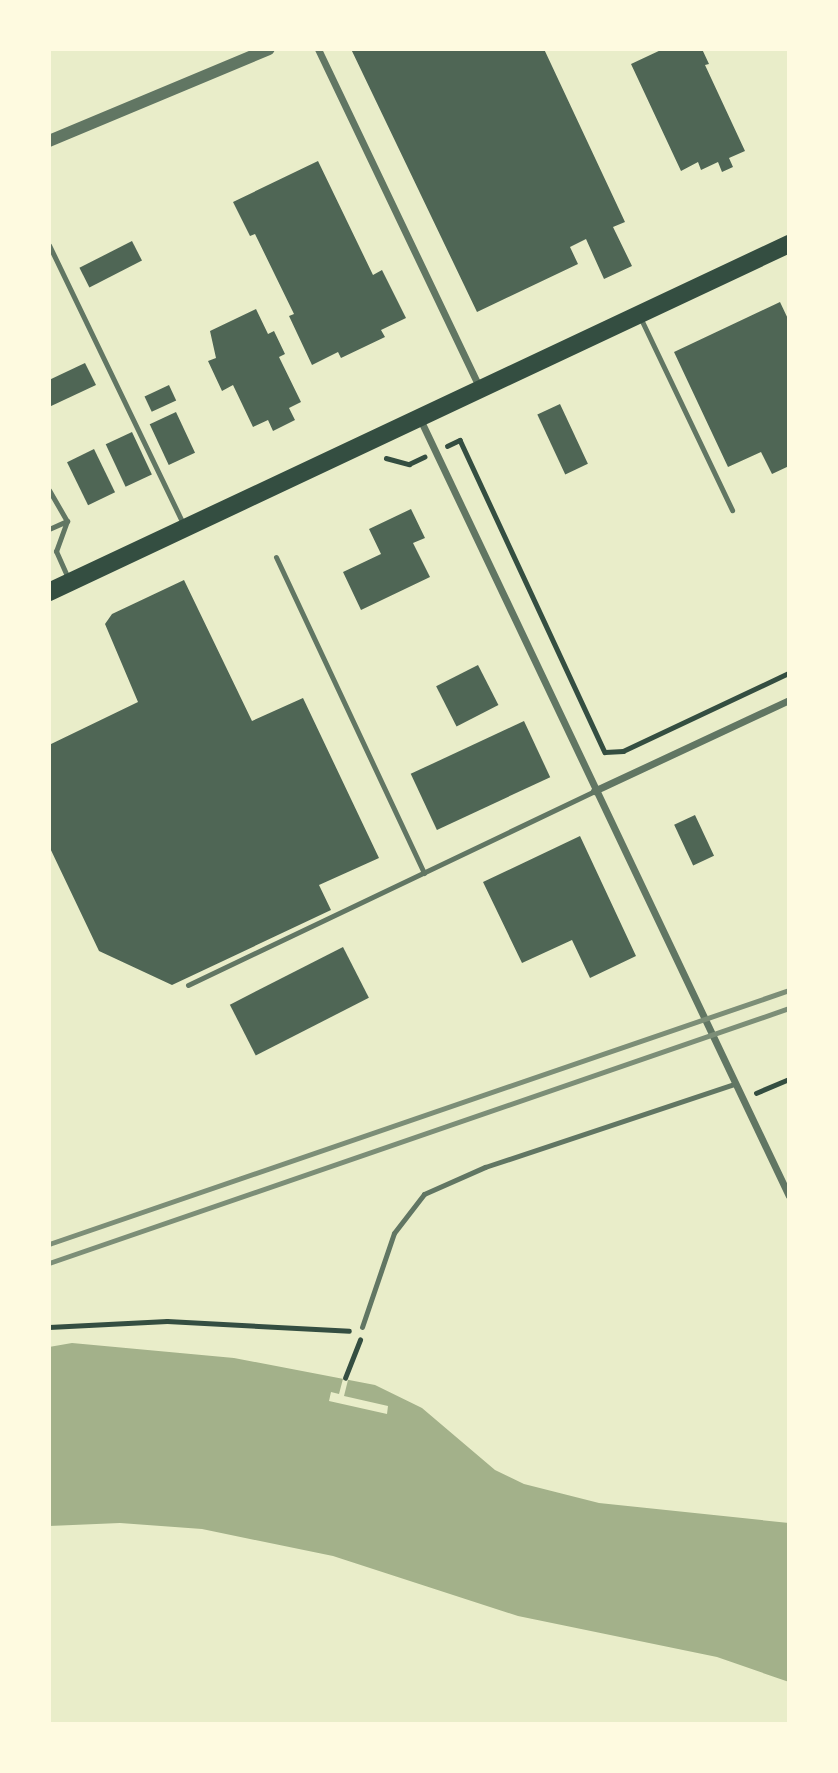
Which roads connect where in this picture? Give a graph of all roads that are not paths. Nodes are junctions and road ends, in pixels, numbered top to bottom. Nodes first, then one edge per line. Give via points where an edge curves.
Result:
1 (269, 49) edge
2 (318, 49) edge
3 (49, 141) edge
4 (789, 244) edge
5 (49, 245) edge
6 (639, 315) junction
7 (481, 389) junction
8 (419, 418) junction
9 (49, 490) edge
10 (732, 510) dead end
11 (67, 522) junction
12 (49, 529) edge
13 (185, 529) junction
14 (276, 557) dead end
15 (70, 582) junction
16 (49, 592) edge
17 (789, 700) edge
18 (594, 791) junction
19 (424, 873) junction
20 (188, 985) dead end
21 (735, 1084) junction
22 (789, 1196) edge
23 (362, 1327) dead end

1 - 3 street
2 - 7 street
4 - 6 main road
5 - 13 lane
6 - 7 main road
6 - 10 lane
7 - 8 main road
8 - 13 main road
8 - 18 street
9 - 11 lane
11 - 12 lane
11 - 15 lane via 56,551
13 - 15 main road
14 - 19 lane
15 - 16 main road
17 - 18 street
18 - 19 lane
18 - 21 street
19 - 20 lane
21 - 22 street
21 - 23 lane via 485,1167 424,1194 394,1233

